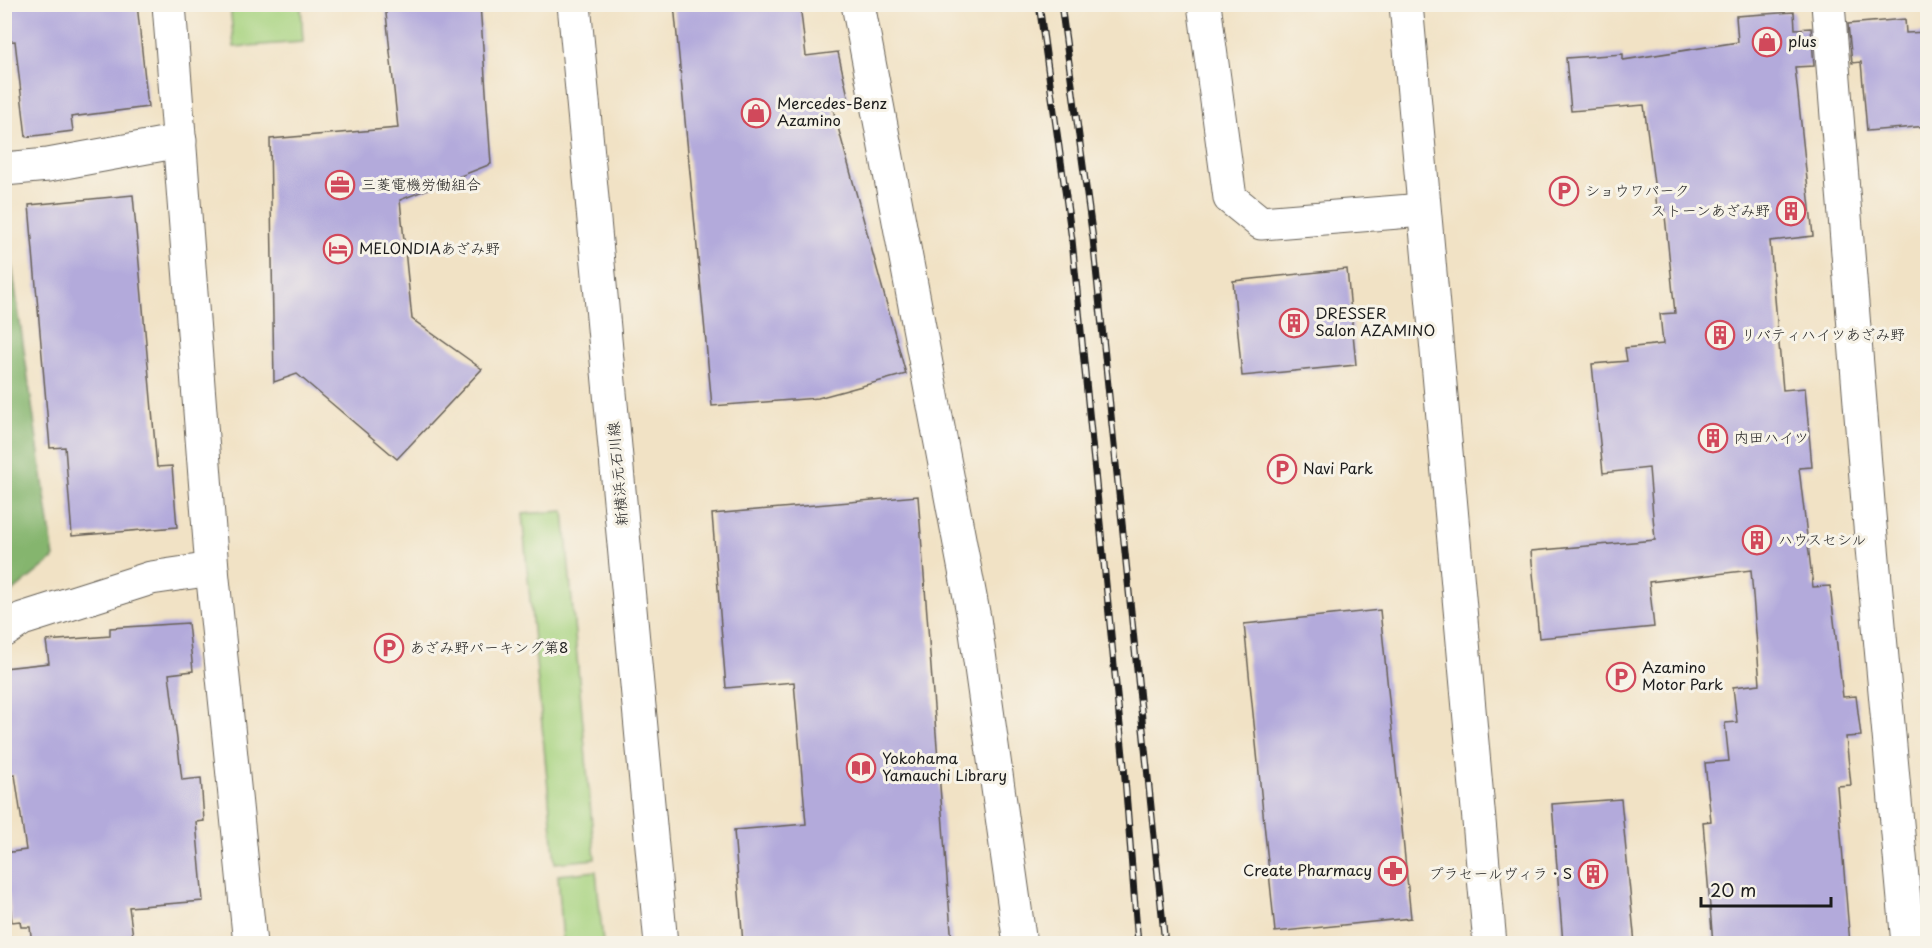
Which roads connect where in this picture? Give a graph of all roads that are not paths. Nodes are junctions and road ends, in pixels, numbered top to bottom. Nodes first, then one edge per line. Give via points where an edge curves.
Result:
1 (169, 4) edge
2 (574, 4) edge
3 (858, 4) edge
4 (1204, 4) edge
5 (1828, 4) edge
6 (1412, 5) edge
7 (180, 141) junction
8 (4, 169) edge
9 (1423, 210) junction
10 (212, 569) junction
11 (4, 630) edge
12 (250, 944) edge
13 (661, 944) edge
14 (1020, 944) edge
15 (1490, 944) edge
16 (1908, 944) edge

1 - 7 street
2 - 13 street, 新横浜元石川線
3 - 14 street via 974,618
4 - 9 street via 1230,198 1261,223
5 - 16 street
6 - 9 street
7 - 8 street
7 - 10 street
9 - 15 street
10 - 11 street via 151,578 22,619
10 - 12 street

